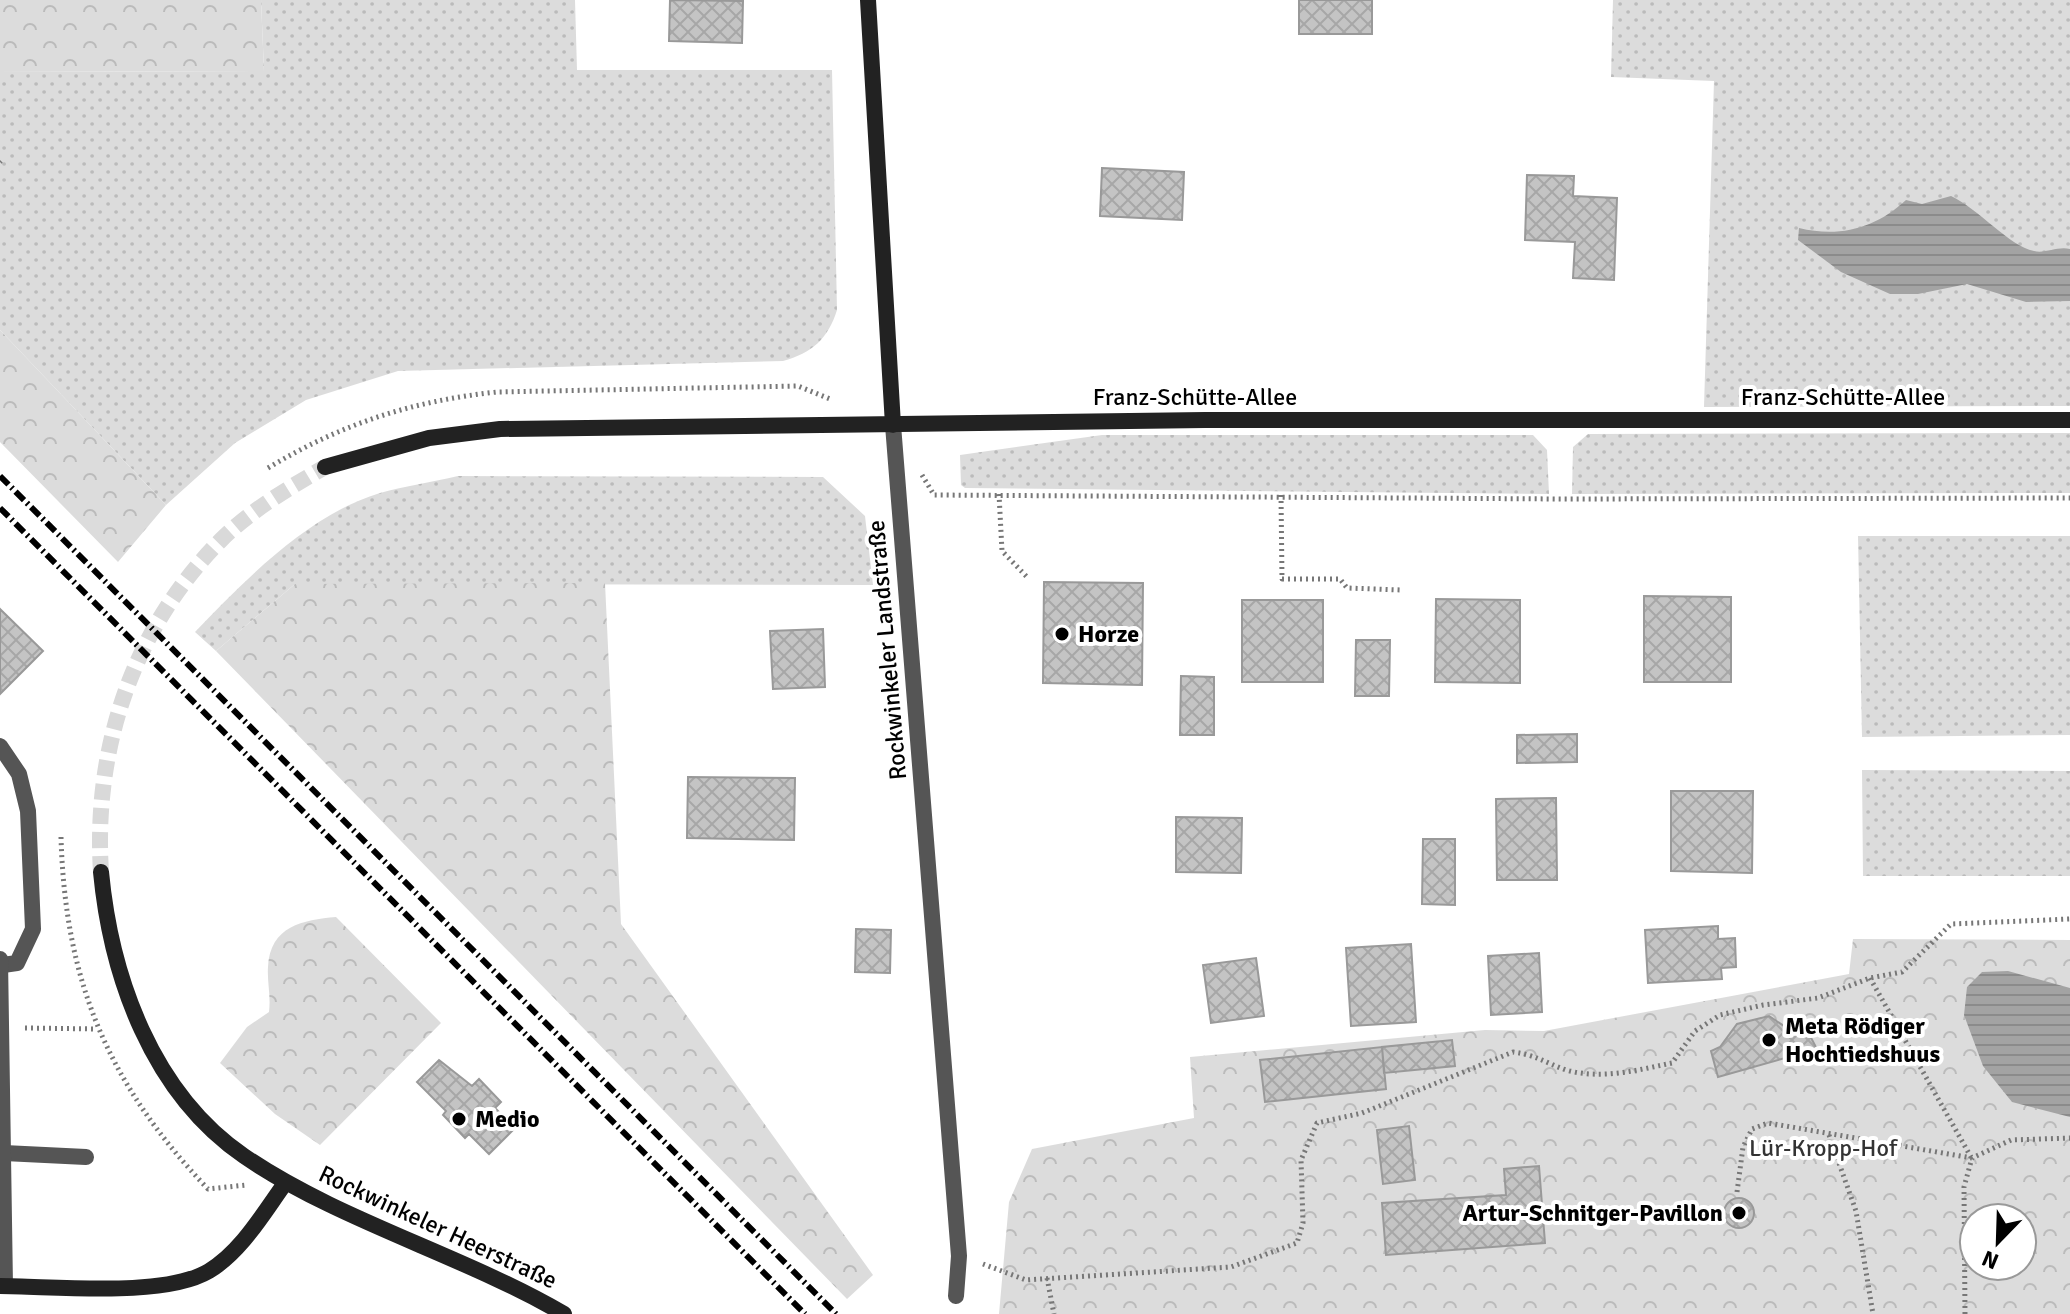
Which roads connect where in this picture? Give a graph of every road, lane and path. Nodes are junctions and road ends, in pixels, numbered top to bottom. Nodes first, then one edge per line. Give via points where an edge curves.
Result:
1 (868, 0) edge
2 (2070, 420) edge
3 (893, 425) junction
4 (325, 467) tunnel mouth
5 (920, 471) dead end
6 (999, 494) junction
7 (1281, 495) junction
8 (2070, 498) edge
9 (1028, 578) dead end
10 (1401, 590) dead end
11 (0, 746) edge
12 (101, 872) tunnel mouth
13 (2070, 919) edge
14 (1, 962) edge
15 (1870, 978) junction
16 (3, 1027) junction
17 (96, 1029) dead end
18 (1829, 1134) junction
19 (2070, 1138) edge
20 (4, 1153) junction
21 (86, 1157) dead end
22 (1972, 1158) junction
23 (286, 1182) junction
24 (1737, 1192) dead end
25 (959, 1256) junction
26 (1047, 1278) junction
27 (2, 1286) edge
28 (956, 1296) dead end
29 (564, 1314) edge
30 (1054, 1314) edge
31 (1873, 1314) edge
32 (1965, 1314) edge

1 - 3 main road, Rockwinkeler Landstraße
2 - 3 main road, Franz-Schütte-Allee
3 - 4 main road, Franz-Schütte-Allee via 486,430 379,450
3 - 25 street, Rockwinkeler Landstraße
5 - 6 path via 934,495
6 - 7 path
6 - 9 path via 1002,551
7 - 8 path
7 - 10 path via 1282,579 1340,579 1347,588
11 - 14 street via 19,774 28,811 33,929 17,963
12 - 23 main road via 112,950 153,1051 208,1123 241,1154
13 - 15 path via 1951,924 1902,972
14 - 16 street
15 - 22 path
15 - 26 path via 1818,998 1720,1015 1695,1031 1672,1063 1590,1075 1513,1052 1362,1113 1317,1123 1301,1160 1303,1223 1297,1243 1231,1267
16 - 17 path
16 - 20 street
18 - 22 path
18 - 24 path via 1768,1123 1752,1129 1743,1147
18 - 31 path via 1856,1211
19 - 22 path via 2011,1140
20 - 21 street
20 - 27 street
22 - 32 path via 1964,1187
23 - 27 main road, Rockwinkeler Heerstraße via 246,1237 208,1272 149,1288
23 - 29 main road, Rockwinkeler Heerstraße
25 - 26 path via 1026,1280
25 - 28 street, Rockwinkeler Landstraße
26 - 30 path

